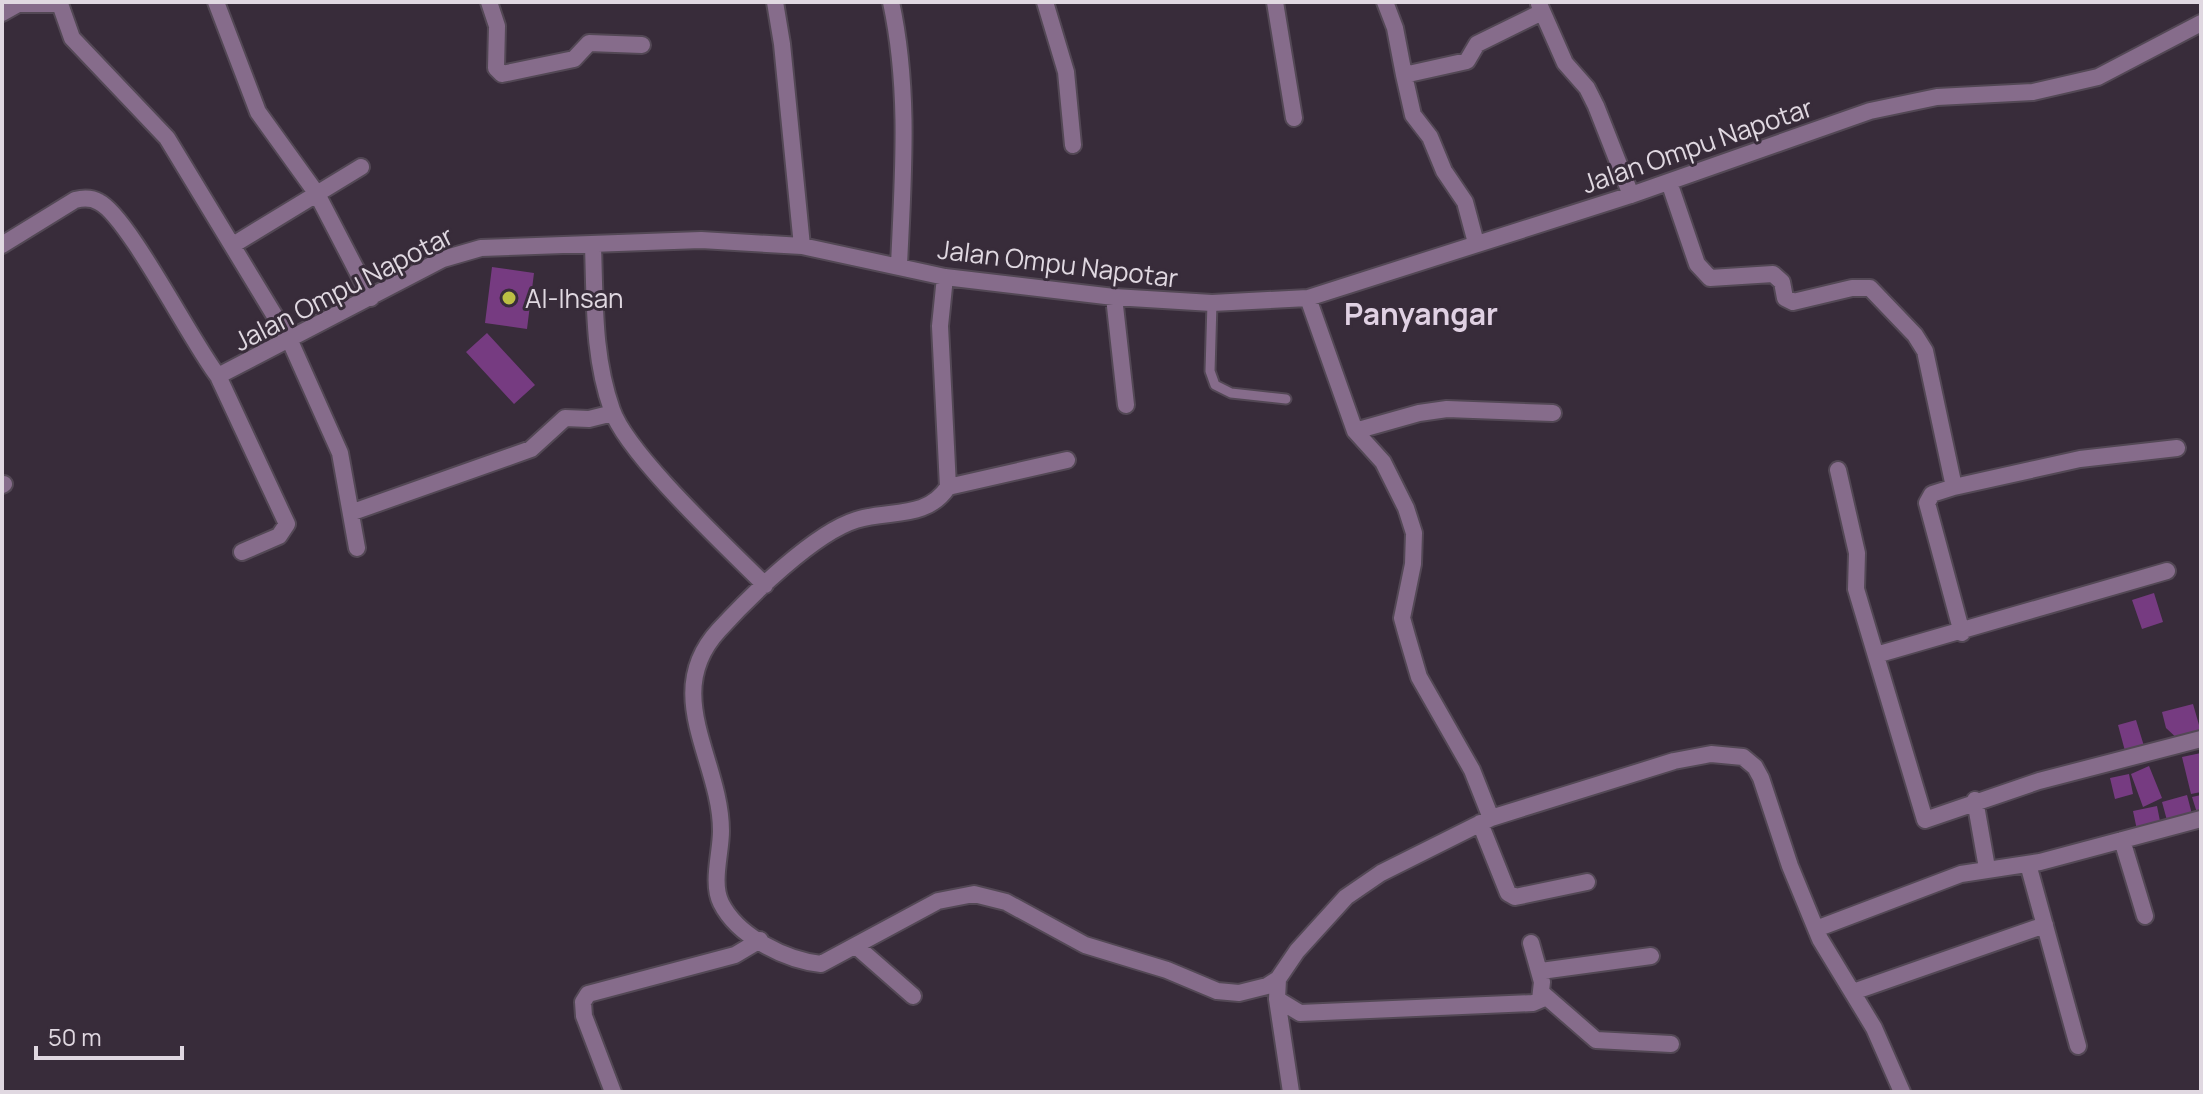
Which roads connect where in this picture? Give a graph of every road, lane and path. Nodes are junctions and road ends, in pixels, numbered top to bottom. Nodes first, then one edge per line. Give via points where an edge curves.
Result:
1 (216, 2) edge
2 (489, 2) edge
3 (775, 2) edge
4 (891, 2) edge
5 (1045, 2) edge
6 (1275, 2) edge
7 (1385, 2) edge
8 (60, 3) edge
9 (1540, 7) edge
10 (2, 13) edge
11 (2201, 23) edge
12 (642, 45) dead end
13 (1404, 75) junction
14 (1294, 118) dead end
15 (1073, 145) dead end
16 (361, 167) dead end
17 (1669, 182) junction
18 (317, 194) junction
19 (1631, 195) junction
20 (1476, 243) junction
21 (2, 245) edge
22 (233, 245) junction
23 (593, 246) junction
24 (802, 246) junction
25 (899, 265) junction
26 (945, 277) junction
27 (1114, 297) junction
28 (371, 298) junction
29 (1308, 298) junction
30 (1212, 303) junction
31 (290, 341) junction
32 (218, 376) junction
33 (1286, 399) dead end
34 (1126, 405) dead end
35 (613, 413) junction
36 (1553, 413) dead end
37 (1355, 431) junction
38 (2177, 448) dead end
39 (1067, 460) dead end
40 (1838, 470) dead end
41 (948, 487) junction
42 (1954, 487) junction
43 (353, 512) junction
44 (357, 548) dead end
45 (242, 552) dead end
46 (2167, 571) dead end
47 (765, 585) junction
48 (1962, 633) junction
49 (1876, 655) junction
50 (2201, 739) edge
51 (1975, 800) junction
52 (2201, 819) edge
53 (1485, 820) junction
54 (2122, 840) junction
55 (2028, 864) junction
56 (1987, 868) junction
57 (1587, 882) dead end
58 (2145, 916) dead end
59 (2045, 925) junction
60 (1816, 929) junction
61 (760, 940) junction
62 (1531, 943) dead end
63 (856, 946) junction
64 (1651, 956) dead end
65 (1541, 971) junction
66 (1278, 979) junction
67 (1853, 992) junction
68 (1542, 993) junction
69 (913, 996) dead end
70 (1277, 999) junction
71 (1671, 1044) dead end
72 (2078, 1046) dead end
73 (613, 1092) edge
74 (1291, 1092) edge
75 (1902, 1092) edge

1 - 18 street via 258,112
2 - 12 street via 497,26 500,73 574,59 591,42
3 - 24 street
4 - 25 street via 901,49 904,110
5 - 15 street via 1066,72
6 - 14 street
7 - 13 street
8 - 10 street via 18,4
8 - 22 street via 72,38 167,138
9 - 13 street via 1477,44 1467,61
9 - 19 street via 1565,63 1596,106
11 - 17 street, Jalan Ompu Napotar via 2098,77 2033,92 1937,97 1870,111
13 - 20 street via 1413,115 1465,202
16 - 18 street
17 - 19 street, Jalan Ompu Napotar
17 - 42 street via 1697,264 1710,278 1773,274 1782,282 1785,298 1793,302 1861,287 1877,293 1925,351
18 - 22 street
18 - 28 street
19 - 20 street, Jalan Ompu Napotar
20 - 29 street, Jalan Ompu Napotar
21 - 32 street, Jalan Ompu Napotar via 75,200 100,202 111,211
22 - 31 street
23 - 24 street, Jalan Ompu Napotar via 701,240
23 - 28 street, Jalan Ompu Napotar via 463,252
23 - 35 street via 599,367
24 - 25 street, Jalan Ompu Napotar
25 - 26 street, Jalan Ompu Napotar
26 - 27 street, Jalan Ompu Napotar
26 - 41 street via 940,326
27 - 30 street, Jalan Ompu Napotar
27 - 34 street
28 - 31 street, Jalan Ompu Napotar
29 - 30 street, Jalan Ompu Napotar
29 - 37 street
30 - 33 lane via 1210,371 1215,385 1231,393
31 - 32 street, Jalan Ompu Napotar
31 - 43 street via 340,453
32 - 45 street via 287,524 279,536
35 - 43 street via 565,418 531,449
35 - 47 street via 637,450
36 - 37 street via 1447,409
37 - 53 street via 1383,462 1406,508 1414,533 1413,564 1402,618 1419,677 1472,770
38 - 42 street via 2080,459
39 - 41 street
40 - 49 street via 1857,553 1856,589
41 - 47 street via 940,500 919,511 846,523
42 - 48 street via 1932,494 1927,503
43 - 44 street
46 - 48 street
47 - 61 street via 717,632 702,655 694,671 692,700 717,791 719,900 729,916
48 - 49 street
49 - 51 street via 1925,820
50 - 51 street
51 - 56 street
52 - 54 street
53 - 57 street via 1508,893 1515,897
53 - 60 street via 1674,761 1711,754 1743,757 1761,778
53 - 66 street via 1381,873 1346,897
54 - 55 street
54 - 58 street
55 - 56 street
55 - 59 street
56 - 60 street
59 - 67 street
59 - 72 street
60 - 67 street
61 - 63 street via 801,962 821,964
61 - 73 street via 735,955 588,994 584,1016
62 - 65 street
63 - 66 street via 938,901 974,894 1006,902 1066,938 1217,991 1239,993
63 - 69 street
64 - 65 street
65 - 68 street
66 - 70 street
67 - 75 street
68 - 70 street via 1540,1000 1522,1004 1313,1013 1291,1009
68 - 71 street via 1596,1040
70 - 74 street

